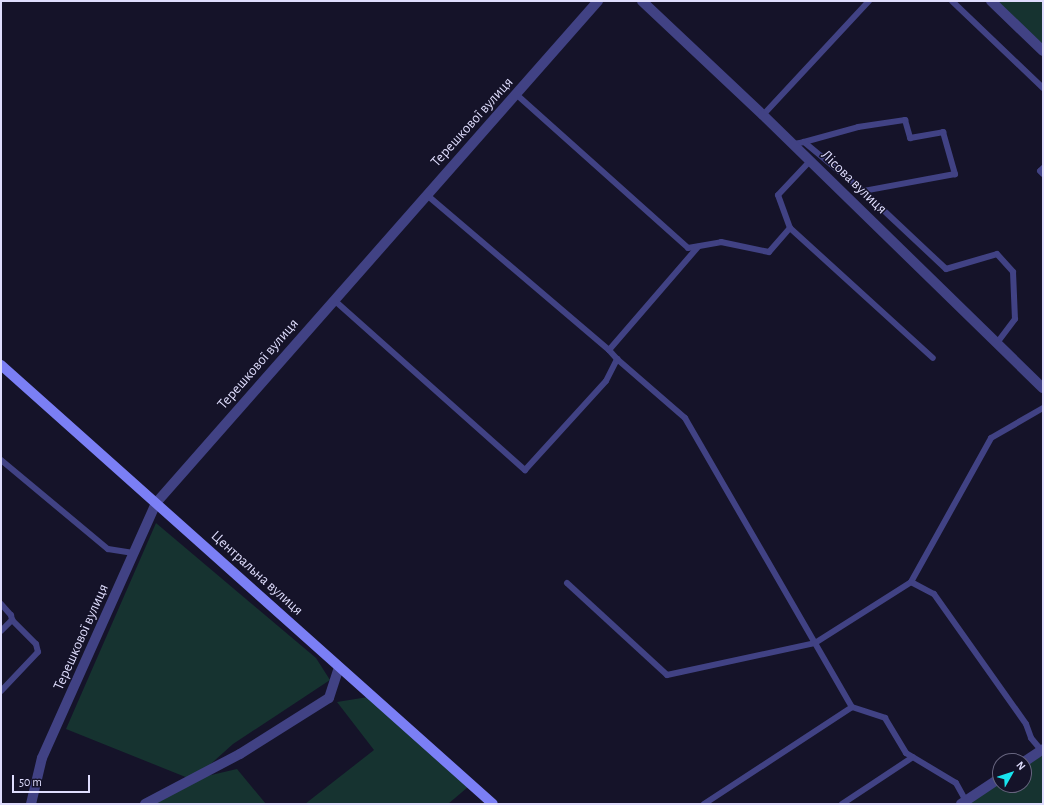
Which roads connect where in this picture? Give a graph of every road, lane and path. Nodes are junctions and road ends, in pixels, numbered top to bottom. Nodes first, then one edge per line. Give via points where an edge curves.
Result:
1 (598, 1) edge
2 (642, 1) edge
3 (869, 1) edge
4 (952, 1) edge
5 (991, 1) edge
6 (1043, 51) edge
7 (1043, 88) edge
8 (517, 95) junction
9 (763, 115) junction
10 (804, 142) junction
11 (794, 144) junction
12 (810, 161) junction
13 (1043, 168) edge
14 (1043, 174) edge
15 (863, 191) junction
16 (427, 195) junction
17 (790, 228) junction
18 (698, 246) junction
19 (334, 300) junction
20 (997, 343) junction
21 (609, 350) junction
22 (933, 358) dead end
23 (617, 359) junction
24 (1, 364) edge
25 (1043, 388) edge
26 (1043, 408) edge
27 (1, 460) edge
28 (156, 503) junction
29 (132, 553) junction
30 (911, 582) junction
31 (567, 583) dead end
32 (1, 604) edge
33 (12, 620) junction
34 (1, 631) edge
35 (815, 643) junction
36 (339, 668) junction
37 (1, 691) edge
38 (852, 707) junction
39 (1042, 749) edge
40 (1032, 756) edge
41 (913, 757) junction
42 (992, 783) edge
43 (964, 802) edge
44 (31, 804) edge
45 (145, 804) edge
46 (493, 804) edge
47 (704, 804) edge
48 (842, 804) edge

1 - 8 street, Терешкової вулиця
2 - 9 street, Лісова вулиця
3 - 9 lane
4 - 7 lane
5 - 6 street
8 - 16 street, Терешкової вулиця
8 - 18 lane via 688,248
9 - 11 street, Лісова вулиця
10 - 11 lane
10 - 15 lane
10 - 15 lane via 858,127 905,120 910,138 943,132 955,174
11 - 12 street, Лісова вулиця
12 - 17 lane via 778,195
12 - 20 street, Лісова вулиця
13 - 14 lane via 1040,171
15 - 20 lane via 946,269 997,254 1013,272 1015,319
16 - 19 street, Терешкової вулиця
16 - 21 lane
17 - 18 lane via 769,252 721,242
17 - 22 lane
18 - 21 lane
19 - 23 lane via 525,470 606,381
19 - 28 street, Терешкової вулиця
20 - 25 street, Лісова вулиця
21 - 23 lane
23 - 35 lane via 686,418
24 - 28 main road, Центральна вулиця
26 - 30 lane via 992,438
27 - 29 lane via 108,549
28 - 29 street, Терешкової вулиця
28 - 36 main road, Центральна вулиця
29 - 44 street, Терешкової вулиця via 117,593 42,758
30 - 35 lane
30 - 39 lane via 934,594
31 - 35 lane via 667,675
32 - 33 lane via 11,615
33 - 34 lane
33 - 37 lane via 36,644 38,652
35 - 38 lane
36 - 45 street via 329,698 240,754
36 - 46 main road, Центральна вулиця
38 - 41 lane via 885,718 906,753
38 - 47 lane
39 - 40 street
41 - 43 lane via 956,783
41 - 48 lane
42 - 43 street

